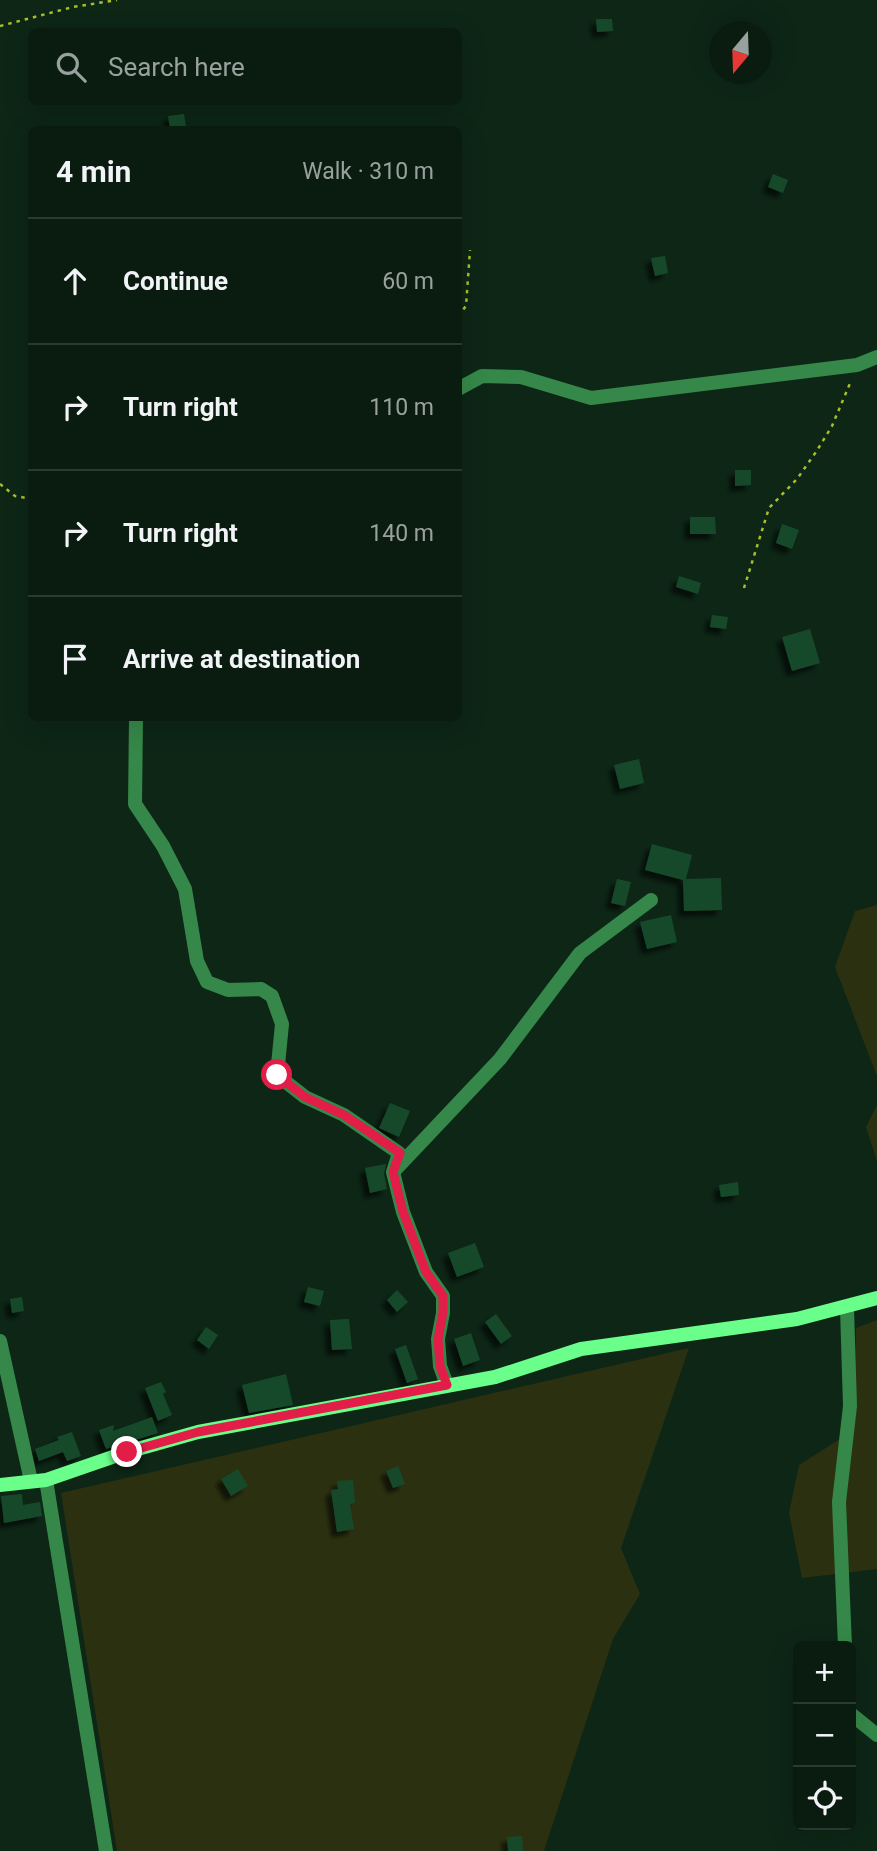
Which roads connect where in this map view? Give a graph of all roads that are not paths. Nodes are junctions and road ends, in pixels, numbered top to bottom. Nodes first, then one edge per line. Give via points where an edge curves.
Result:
1 (877, 357) edge
2 (462, 386) edge
3 (136, 721) edge
4 (651, 900) dead end
5 (393, 1172) junction
6 (877, 1298) edge
7 (847, 1308) junction
8 (0, 1341) edge
9 (447, 1385) junction
10 (38, 1480) junction
11 (0, 1485) edge
12 (845, 1641) edge
13 (856, 1718) edge
14 (877, 1735) edge
15 (106, 1851) edge

1 - 2 street via 857,365 591,398 521,377 482,376
3 - 5 street via 135,804 185,889 197,961 207,982 228,990 261,989 272,996 282,1024 277,1075 305,1097 344,1115 400,1153
4 - 5 street via 580,953 500,1059
5 - 9 street via 413,1241 443,1296 438,1339
6 - 7 street
7 - 9 street via 581,1349 495,1377
7 - 12 street via 850,1406 839,1502
8 - 10 street
9 - 10 street via 198,1432
10 - 11 street
10 - 15 street
13 - 14 street

